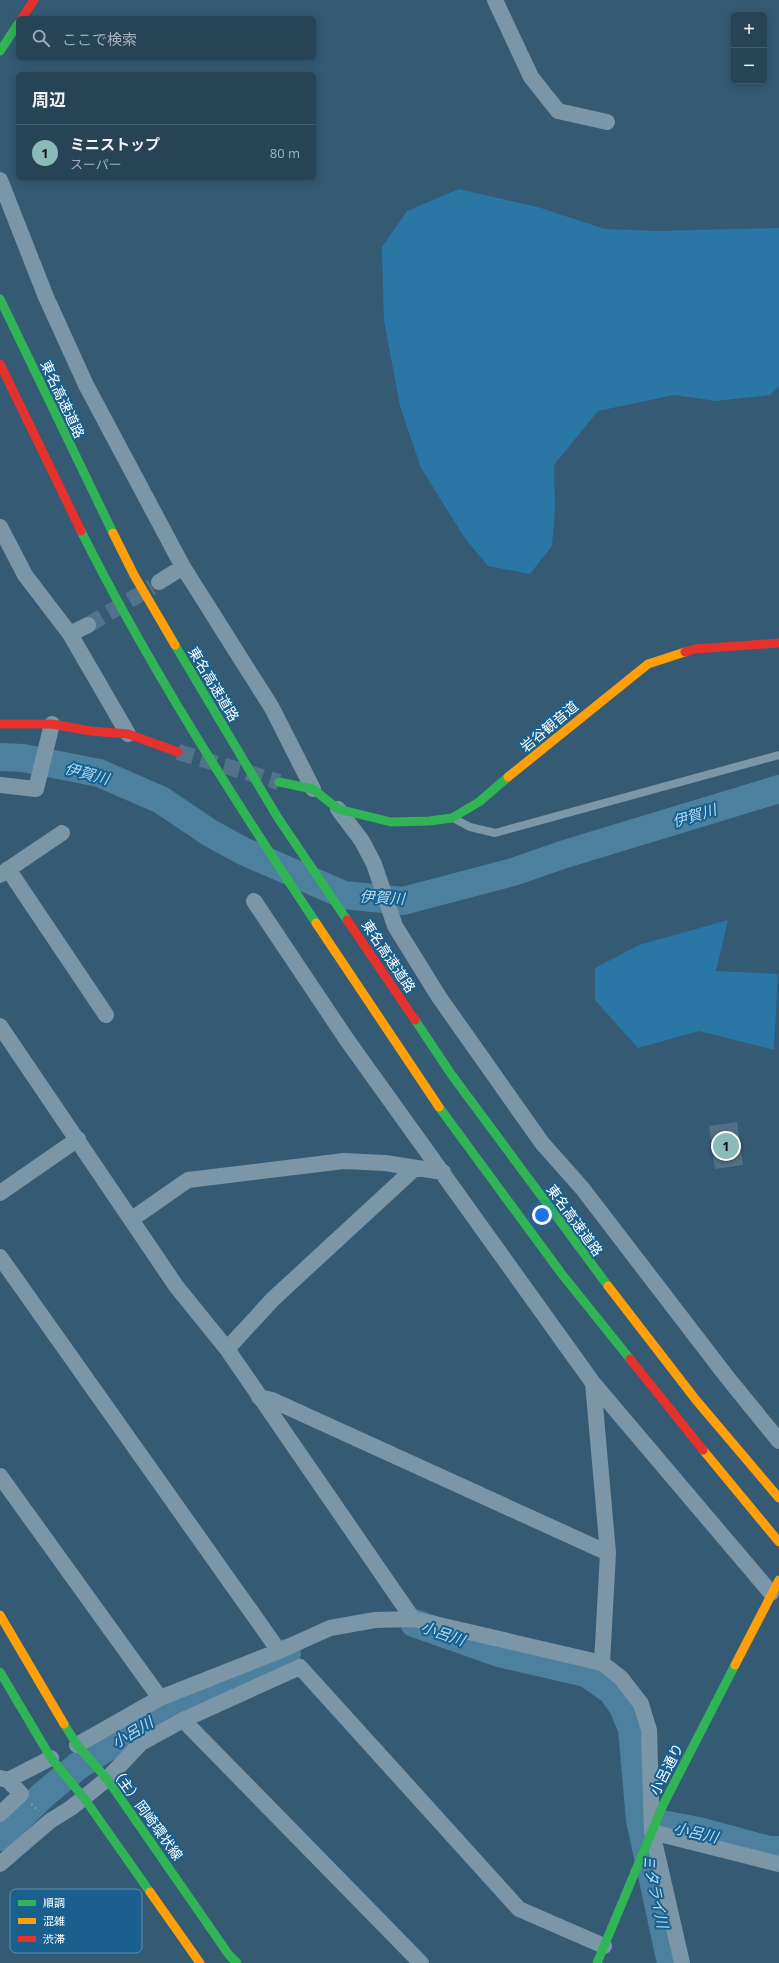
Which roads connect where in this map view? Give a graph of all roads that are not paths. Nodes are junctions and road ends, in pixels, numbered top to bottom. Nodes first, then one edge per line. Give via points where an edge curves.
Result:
1 (34, 0) edge
2 (495, 0) edge
3 (23, 16) edge
4 (16, 27) edge
5 (0, 51) edge
6 (607, 122) dead end
7 (0, 180) edge
8 (0, 299) edge
9 (0, 364) edge
10 (0, 527) edge
11 (183, 567) junction
12 (159, 582) tunnel mouth
13 (88, 624) tunnel mouth
14 (70, 634) junction
15 (779, 643) edge
16 (0, 724) edge
17 (52, 724) junction
18 (128, 734) junction
19 (178, 752) tunnel mouth
20 (779, 755) edge
21 (279, 782) tunnel mouth
22 (0, 785) edge
23 (313, 789) junction
24 (338, 809) junction
25 (452, 818) junction
26 (62, 833) dead end
27 (4, 872) edge
28 (254, 901) dead end
29 (106, 1015) dead end
30 (0, 1026) edge
31 (78, 1139) junction
32 (415, 1168) junction
33 (443, 1172) junction
34 (0, 1193) edge
35 (132, 1219) junction
36 (0, 1257) edge
37 (227, 1349) junction
38 (593, 1383) junction
39 (259, 1397) junction
40 (779, 1441) edge
41 (0, 1476) edge
42 (779, 1498) edge
43 (778, 1541) edge
44 (608, 1553) junction
45 (775, 1586) edge
46 (0, 1615) edge
47 (413, 1619) junction
48 (279, 1651) junction
49 (602, 1663) junction
50 (0, 1672) edge
51 (160, 1698) junction
52 (183, 1720) junction
53 (77, 1745) junction
54 (51, 1758) junction
55 (4, 1779) edge
56 (107, 1779) junction
57 (84, 1798) junction
58 (0, 1814) edge
59 (652, 1832) junction
60 (0, 1864) edge
61 (779, 1864) edge
62 (604, 1946) junction
63 (200, 1963) edge
64 (237, 1963) edge
65 (422, 1963) edge
66 (597, 1963) edge
67 (682, 1963) edge

1 - 3 main road
2 - 6 street via 531,77 558,111
4 - 5 main road
7 - 11 street via 46,297 86,385
8 - 42 main road, 東名高速道路 via 134,575 278,818 451,1074 584,1256 696,1400
9 - 43 main road via 109,587 173,699 245,816 428,1092 562,1273
10 - 14 street via 25,575
11 - 12 street
11 - 23 street via 272,708
13 - 14 street
14 - 18 street
15 - 25 main road, 岩谷観音道 via 695,648 648,664 479,802
16 - 17 main road
17 - 18 main road
17 - 22 street via 36,789
18 - 19 main road
20 - 25 lane via 495,833 470,827
21 - 23 main road
23 - 24 main road
24 - 25 main road, 岩谷観音道 via 391,822
24 - 40 street via 362,841 374,864 395,926 439,998 542,1143 582,1188
26 - 27 street
27 - 29 street
28 - 33 street via 347,1040
30 - 31 street
31 - 34 street
31 - 35 street
32 - 33 street
32 - 35 street via 385,1163 344,1161 188,1180
32 - 37 street via 273,1299
33 - 38 street
35 - 37 street via 176,1286
36 - 48 street
37 - 39 street
38 - 44 street
38 - 45 street
39 - 44 street via 272,1400
39 - 47 street
41 - 51 street
44 - 49 street
45 - 59 main road, 小呂通り via 663,1805
46 - 53 main road, （主）岡崎環状線
47 - 48 street via 375,1620 330,1628
47 - 49 street
48 - 51 street
49 - 59 street via 621,1678 641,1704 649,1730
50 - 54 main road
51 - 53 street
52 - 56 street via 141,1743
52 - 62 street via 300,1667 519,1909
52 - 65 street
53 - 56 main road, （主）岡崎環状線
54 - 55 street
54 - 57 main road
55 - 58 street via 21,1794
56 - 57 street
56 - 64 main road, （主）岡崎環状線
57 - 60 street via 50,1821
57 - 63 main road
59 - 61 street
59 - 62 main road, 小呂通り
59 - 67 street
62 - 66 main road, 小呂通り

